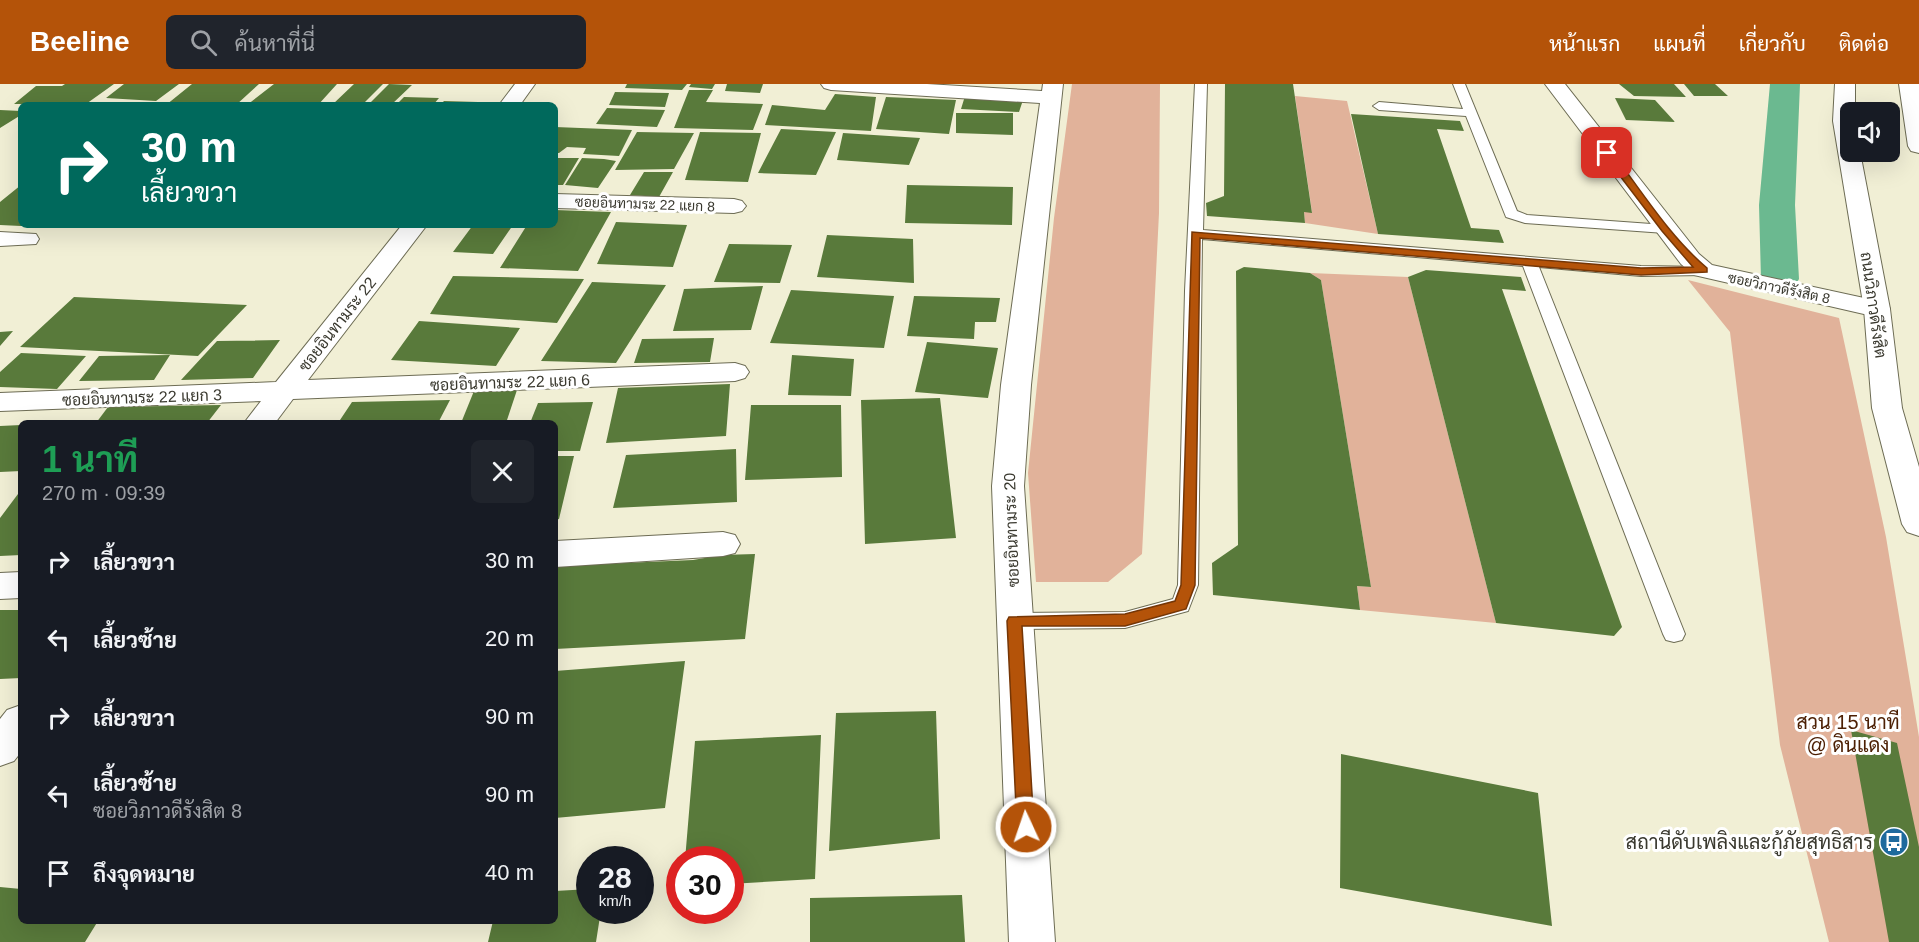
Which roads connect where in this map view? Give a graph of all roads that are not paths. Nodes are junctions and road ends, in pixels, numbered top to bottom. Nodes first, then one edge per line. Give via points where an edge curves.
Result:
1 (525, 84) edge
2 (831, 84) edge
3 (1201, 84) edge
4 (1459, 84) edge
5 (1555, 84) edge
6 (1845, 84) edge
7 (1909, 84) edge
8 (1052, 91) edge
9 (511, 102) edge
10 (1379, 106) dead end
11 (1471, 113) junction
12 (1919, 146) edge
13 (558, 201) edge
14 (735, 206) dead end
15 (413, 228) edge
16 (1665, 229) junction
17 (1195, 234) junction
18 (0, 239) edge
19 (27, 239) dead end
20 (1530, 262) junction
21 (1703, 270) junction
22 (1877, 309) junction
23 (735, 372) dead end
24 (284, 392) junction
25 (0, 402) edge
26 (261, 420) edge
27 (1919, 524) edge
28 (723, 544) dead end
29 (558, 554) edge
30 (18, 585) edge
31 (0, 586) edge
32 (1014, 621) junction
33 (1674, 634) dead end
34 (18, 726) edge
35 (0, 748) edge
36 (1032, 942) edge

1 - 9 street
2 - 8 street
3 - 17 lane
4 - 11 lane
5 - 16 street, ซอยวิภาวดีรังสิต 8
6 - 22 street, ถนนวิภาวดีรังสิต via 1844,121
7 - 12 street
8 - 32 street, ซอยอินทามระ 20 via 1016,385 1008,486
10 - 11 lane
11 - 16 lane via 1511,214 1526,219
13 - 14 street, ซอยอินทามระ 22 แยก 8
15 - 24 street, ซอยอินทามระ 22
16 - 21 street, ซอยวิภาวดีรังสิต 8
17 - 20 lane
17 - 32 lane via 1188,585 1181,605 1125,620
18 - 19 street
20 - 21 lane via 1641,271
20 - 33 lane
21 - 22 street, ซอยวิภาวดีรังสิต 8
22 - 27 street, ถนนวิภาวดีรังสิต via 1887,408
23 - 24 street, ซอยอินทามระ 22 แยก 6
24 - 25 street, ซอยอินทามระ 22 แยก 3
24 - 26 street, ซอยอินทามระ 22
28 - 29 street
30 - 31 street
32 - 36 street, ซอยอินทามระ 20
34 - 35 street

